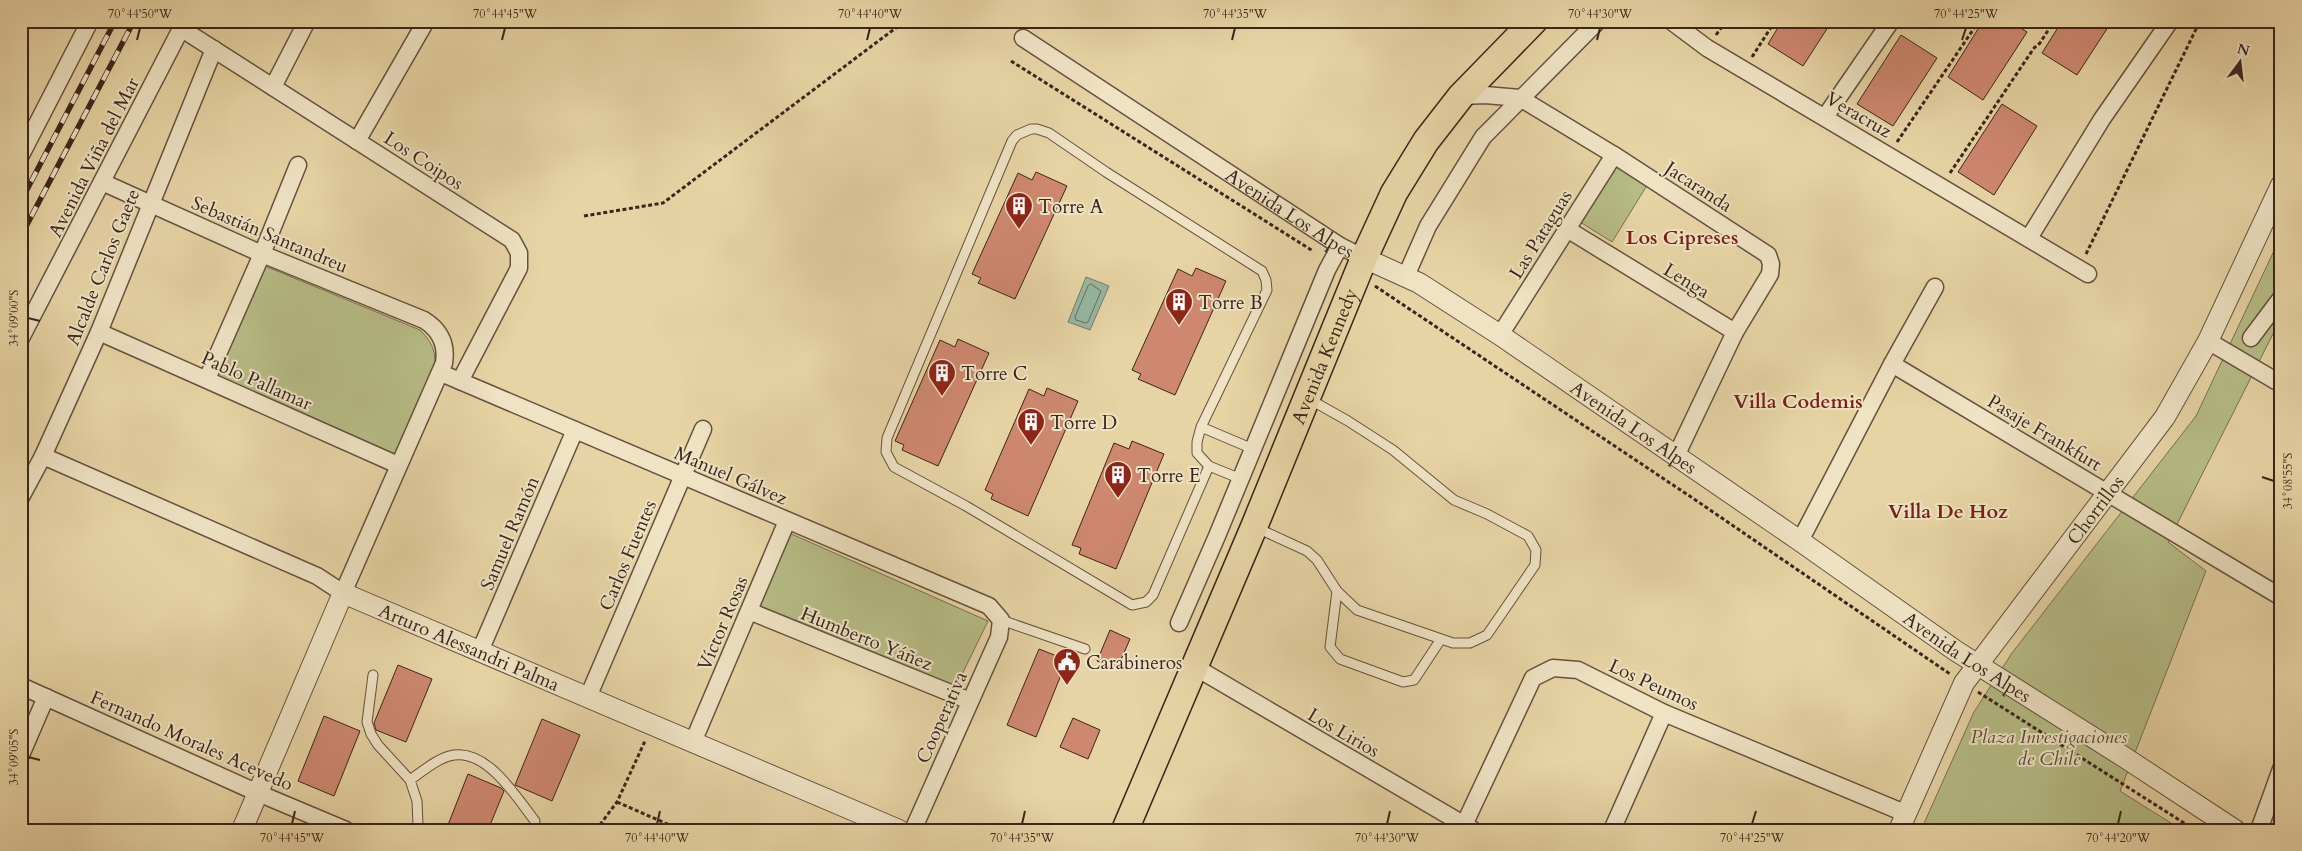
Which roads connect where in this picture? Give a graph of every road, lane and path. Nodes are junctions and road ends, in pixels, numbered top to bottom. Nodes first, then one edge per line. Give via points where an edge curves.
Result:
1 (90, 21) edge
2 (307, 21) edge
3 (426, 21) edge
4 (905, 21) edge
5 (1534, 21) edge
6 (1598, 21) edge
7 (1671, 21) edge
8 (1774, 21) edge
9 (1891, 21) edge
10 (1979, 21) edge
11 (2054, 21) edge
12 (2170, 21) edge
13 (2200, 21) edge
14 (184, 25) edge
15 (1022, 38) dead end
16 (214, 49) junction
17 (1011, 61) dead end
18 (1744, 70) junction
19 (273, 87) junction
20 (1461, 96) junction
21 (1520, 98) junction
22 (1825, 117) junction
23 (357, 141) junction
24 (1614, 155) junction
25 (1889, 155) junction
26 (21, 156) edge
27 (298, 165) dead end
28 (102, 182) junction
29 (1942, 186) junction
30 (2278, 198) edge
31 (150, 204) junction
32 (584, 216) dead end
33 (1567, 230) junction
34 (2029, 238) junction
35 (1336, 253) junction
36 (262, 254) junction
37 (1361, 266) junction
38 (2083, 271) joint
39 (1406, 276) junction
40 (1935, 286) dead end
41 (2281, 298) edge
42 (98, 332) junction
43 (1735, 332) junction
44 (1500, 335) junction
45 (21, 338) edge
46 (2251, 338) dead end
47 (2208, 341) junction
48 (1892, 364) junction
49 (441, 373) junction
50 (206, 379) junction
51 (460, 381) junction
52 (2281, 384) edge
53 (1306, 398) junction
54 (1201, 427) junction
55 (703, 429) dead end
56 (575, 430) junction
57 (1253, 449) junction
58 (43, 456) junction
59 (1676, 456) junction
60 (1281, 460) junction
61 (398, 465) junction
62 (1209, 466) junction
63 (683, 476) junction
64 (1241, 479) junction
65 (1268, 490) junction
66 (2108, 493) junction
67 (21, 496) edge
68 (788, 521) junction
69 (1254, 527) junction
70 (1800, 540) junction
71 (1336, 591) junction
72 (343, 592) junction
73 (2281, 597) edge
74 (748, 611) junction
75 (1001, 620) junction
76 (1178, 623) dead end
77 (1441, 640) junction
78 (1085, 649) dead end
79 (480, 651) junction
80 (1977, 664) junction
81 (1195, 667) junction
82 (373, 675) dead end
83 (1964, 684) junction
84 (21, 686) edge
85 (46, 697) junction
86 (588, 697) junction
87 (970, 701) junction
88 (1664, 713) junction
89 (652, 724) junction
90 (693, 742) junction
91 (21, 755) edge
92 (2281, 769) edge
93 (410, 780) junction
94 (258, 793) junction
95 (617, 802) junction
96 (535, 821) dead end
97 (1903, 822) edge
98 (1469, 828) edge
99 (242, 830) edge
100 (346, 830) edge
101 (416, 830) edge
102 (596, 830) edge
103 (681, 830) edge
104 (899, 830) edge
105 (913, 830) edge
106 (1125, 830) edge
107 (1612, 830) edge
108 (2195, 830) edge
109 (2235, 830) edge
110 (2259, 830) edge

1 - 26 street
2 - 19 street
3 - 23 street
4 - 32 path via 663,202
5 - 20 main road, Avenida Kennedy
6 - 21 street
7 - 18 street, Veracruz
8 - 18 path
9 - 22 street
10 - 25 path
11 - 29 path
12 - 34 street via 2102,119
13 - 38 path
14 - 16 street, Los Coipos
14 - 28 street, Avenida Viña del Mar
15 - 35 street, Avenida Los Alpes
16 - 19 street, Los Coipos
16 - 31 street, Alcalde Carlos Gaete
17 - 35 path via 1299,244
18 - 22 street, Veracruz
19 - 23 street, Los Coipos
20 - 21 street
20 - 37 main road, Avenida Kennedy via 1426,141 1394,193
21 - 24 street, Jacaranda
21 - 39 street via 1483,137 1469,158 1428,226
22 - 25 street, Veracruz
23 - 51 street, Los Coipos via 512,240 519,253 518,268
24 - 33 street, Las Pataguas
24 - 43 street, Jacaranda via 1768,255 1770,274
25 - 29 street, Veracruz
27 - 36 street
28 - 31 street, Sebastián Santandreu
28 - 45 street, Avenida Viña del Mar
29 - 34 street, Veracruz
30 - 47 street, Chorrillos
31 - 36 street, Sebastián Santandreu
31 - 42 street, Alcalde Carlos Gaete
33 - 43 street, Lenga
33 - 44 street, Las Pataguas
34 - 38 street, Veracruz
35 - 37 street, Avenida Los Alpes
35 - 57 street, Avenida Kennedy
36 - 49 street, Sebastián Santandreu via 424,320 437,331 444,346
36 - 50 street
37 - 39 street, Avenida Los Alpes
37 - 53 main road, Avenida Kennedy
37 - 83 path via 1694,500
39 - 44 street, Avenida Los Alpes
40 - 48 street
41 - 46 street
42 - 50 street, Pablo Pallamar
42 - 58 street, Alcalde Carlos Gaete
43 - 59 street, Jacaranda
44 - 59 street, Avenida Los Alpes
47 - 52 street
47 - 66 street, Chorrillos via 2165,417
48 - 66 street, Pasaje Frankfurt
48 - 70 street
49 - 51 street, Manuel Gálvez
49 - 61 street
50 - 61 street, Pablo Pallamar
51 - 56 street, Manuel Gálvez
53 - 60 main road, Avenida Kennedy
53 - 77 lane via 1393,450 1454,500 1528,536 1536,550 1535,565 1487,636 1470,643
54 - 57 lane
54 - 62 lane via 1197,453
54 - 62 lane via 1266,290 1265,275 1049,133 1031,129 1017,135 1012,140 887,438 887,458 900,470 1132,605 1146,602 1153,595
55 - 63 street, Carlos Fuentes
56 - 63 street, Manuel Gálvez
56 - 79 street, Samuel Ramón
57 - 60 street
57 - 64 street, Avenida Kennedy
58 - 67 street, Alcalde Carlos Gaete
58 - 72 street, Arturo Alessandri Palma via 317,576
59 - 70 street, Avenida Los Alpes
60 - 65 main road, Avenida Kennedy
61 - 72 street
62 - 64 lane
63 - 68 street, Manuel Gálvez
63 - 86 street, Carlos Fuentes
64 - 65 street
64 - 76 street, Avenida Kennedy
65 - 69 main road, Avenida Kennedy
66 - 73 street, Pasaje Frankfurt
66 - 80 street, Chorrillos
68 - 74 street, Víctor Rosas
68 - 75 street, Manuel Gálvez via 989,606
69 - 71 lane via 1306,551 1317,560
69 - 81 main road, Avenida Kennedy
70 - 80 street, Avenida Los Alpes
71 - 77 lane via 1357,610
71 - 77 lane via 1330,647 1340,659 1403,682 1414,680
72 - 79 street, Arturo Alessandri Palma
72 - 94 street
74 - 87 street, Humberto Yáñez
74 - 90 street, Víctor Rosas
75 - 78 lane
75 - 87 street, Cooperativa via 999,637
79 - 86 street, Arturo Alessandri Palma
80 - 83 street, Chorrillos
80 - 109 street, Avenida Los Alpes
81 - 98 street, Los Lirios
81 - 106 main road, Avenida Kennedy
82 - 93 lane via 367,722 371,734
83 - 97 street, Chorrillos
83 - 108 path
84 - 85 street, Fernando Morales Acevedo
85 - 91 street
85 - 94 street, Fernando Morales Acevedo
86 - 89 street, Arturo Alessandri Palma
87 - 105 street, Cooperativa
88 - 97 street, Los Peumos
88 - 98 street, Los Peumos via 1578,670 1553,668 1533,678
88 - 107 street
89 - 90 street, Arturo Alessandri Palma
89 - 95 path
90 - 104 street, Arturo Alessandri Palma
92 - 110 street
93 - 96 lane via 454,755 469,756 490,768 506,783
93 - 101 lane via 417,802
94 - 99 street
94 - 100 street, Fernando Morales Acevedo
95 - 102 path
95 - 103 path

